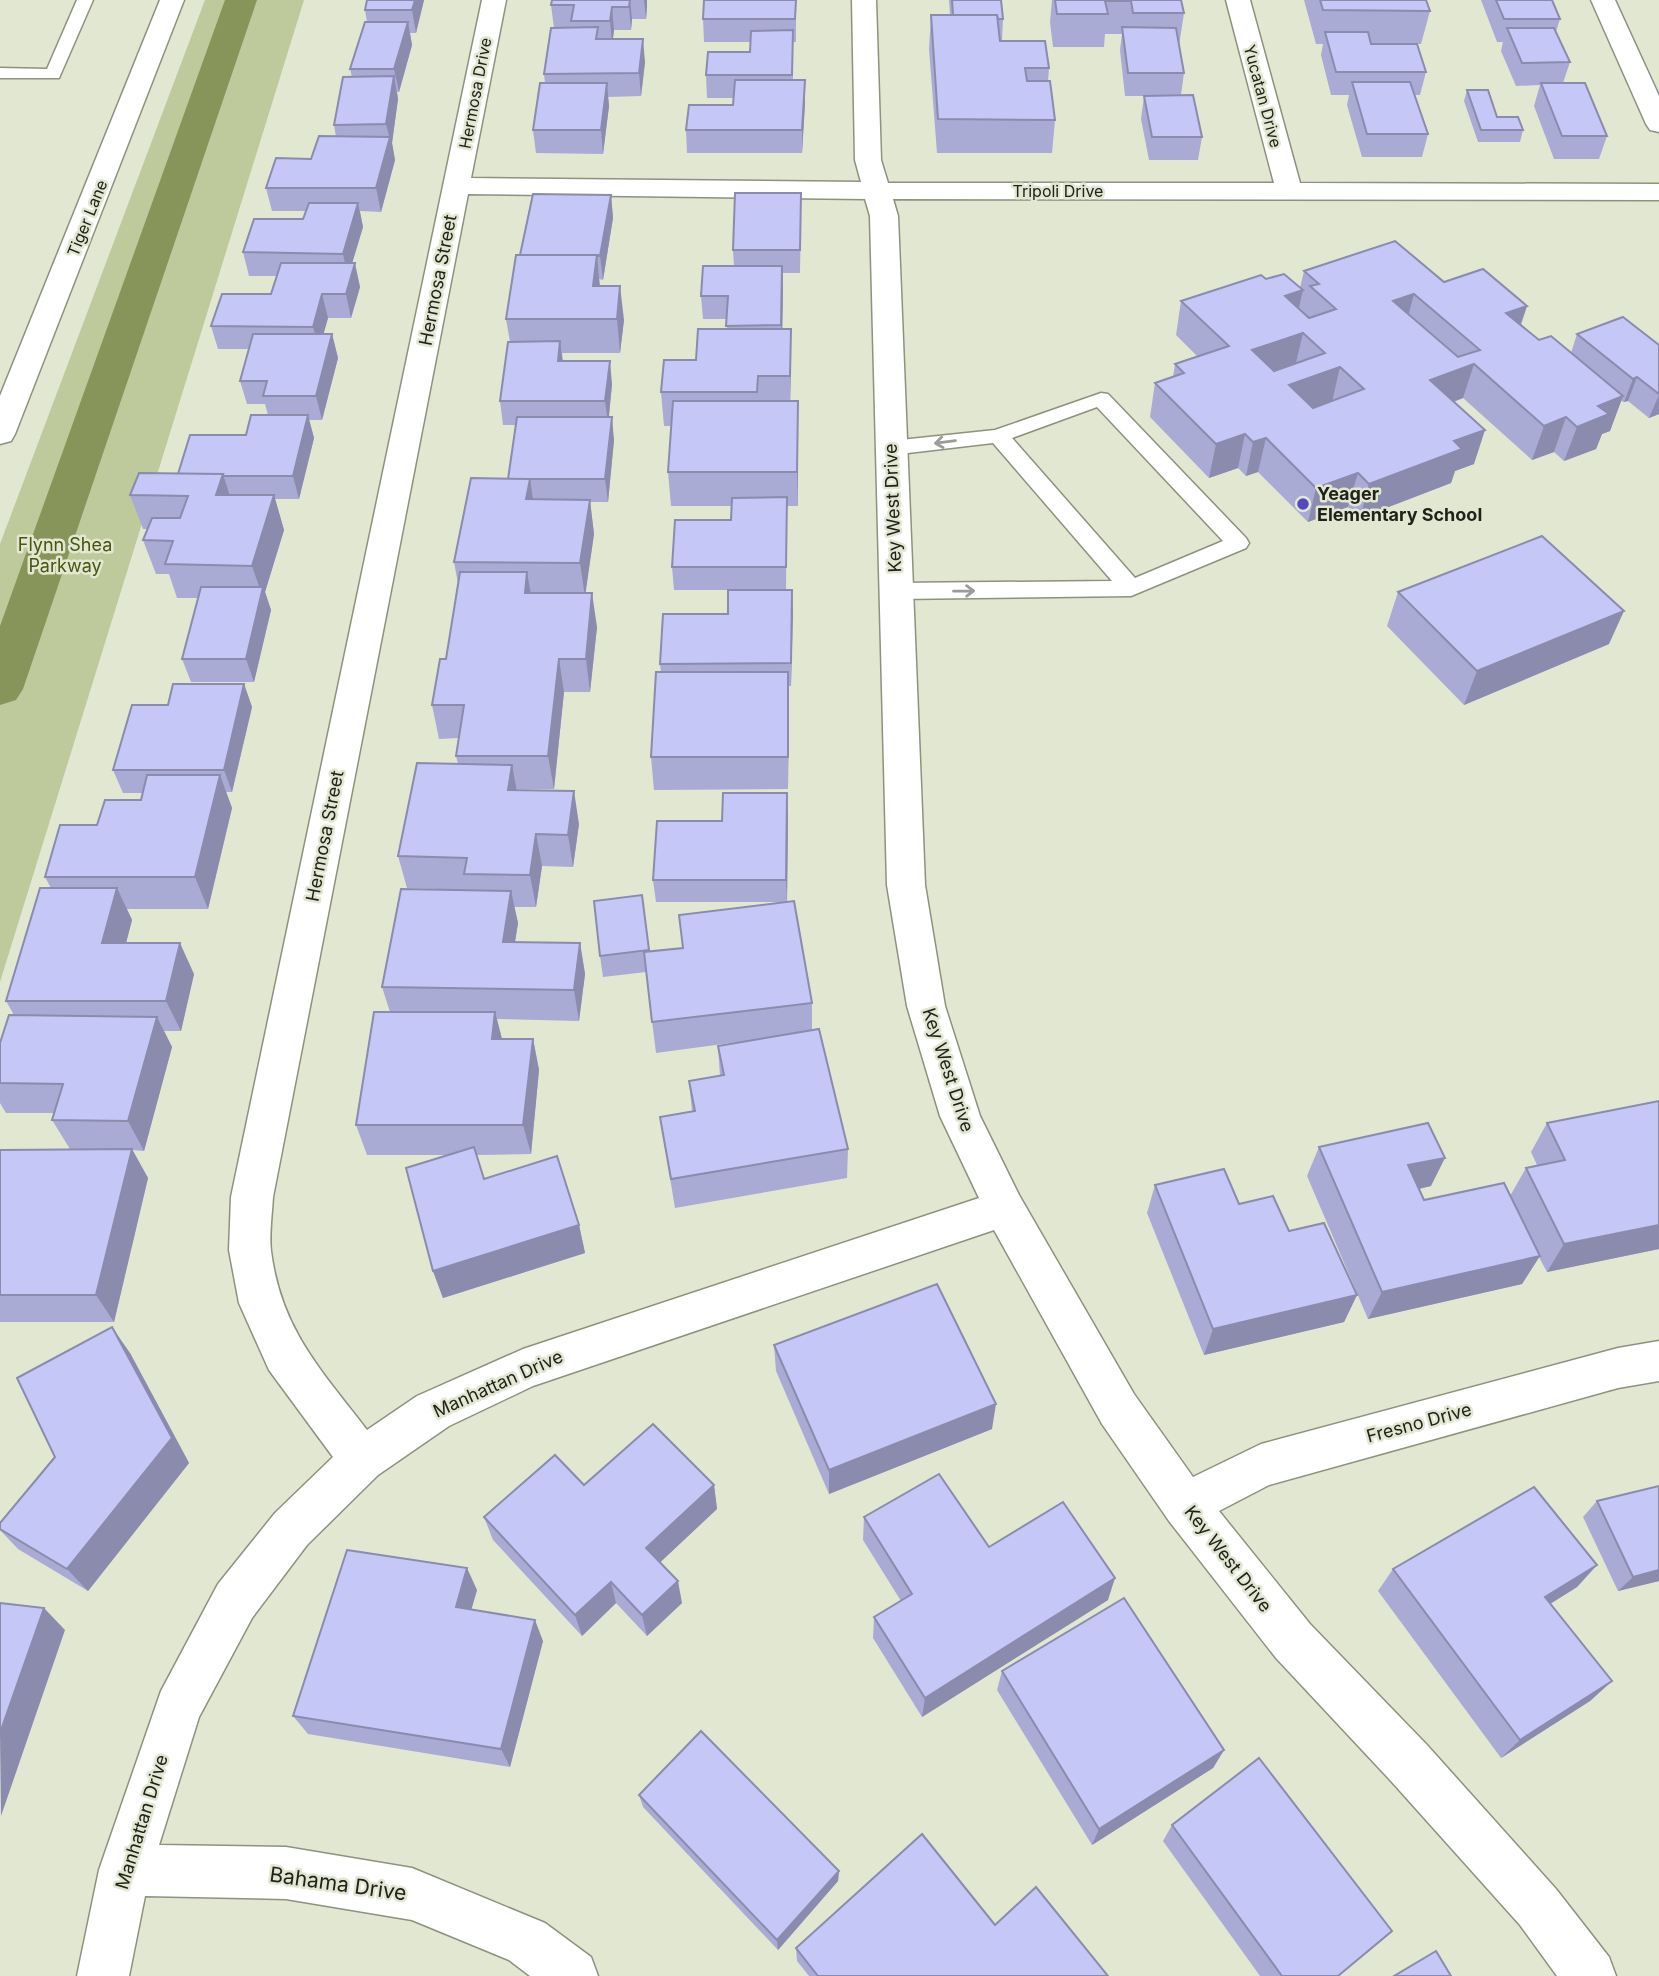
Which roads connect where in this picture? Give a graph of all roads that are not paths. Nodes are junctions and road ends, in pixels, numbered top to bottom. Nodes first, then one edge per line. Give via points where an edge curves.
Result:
1 (85, 0) edge
2 (172, 0) edge
3 (494, 0) edge
4 (863, 0) edge
5 (1238, 0) edge
6 (1602, 0) edge
7 (0, 73) edge
8 (1659, 124) edge
9 (457, 186) junction
10 (877, 189) junction
11 (1289, 191) junction
12 (1659, 192) edge
13 (0, 435) edge
14 (998, 436) junction
15 (891, 449) junction
16 (1131, 588) junction
17 (896, 591) junction
18 (1004, 1208) junction
19 (1659, 1361) edge
20 (362, 1460) junction
21 (1185, 1505) junction
22 (125, 1870) junction
23 (103, 1976) edge
24 (572, 1976) edge
25 (1590, 1976) edge

1 - 7 lane via 53,74
2 - 13 street, Tiger Lane
3 - 9 street, Hermosa Drive
4 - 10 street, Key West Drive via 868,160
5 - 11 street, Yucatan Drive
6 - 8 street
9 - 10 street, Tripoli Drive
9 - 20 street, Hermosa Street via 252,1197 250,1250 261,1303 284,1356
10 - 11 street, Tripoli Drive
10 - 15 street, Key West Drive via 884,216
11 - 12 street, Tripoli Drive
14 -> 15 lane
14 - 16 lane
14 - 16 lane via 1101,399 1238,543
15 - 17 street, Key West Drive
17 -> 16 lane
17 - 18 street, Key West Drive via 906,885 926,1006 960,1116
18 - 20 street, Manhattan Drive via 523,1369 433,1411
18 - 21 street, Key West Drive via 1118,1409
19 - 21 street, Fresno Drive via 1261,1466
20 - 22 street, Manhattan Drive via 291,1530 235,1601 178,1708
21 - 25 street, Key West Drive via 1293,1640 1529,1897
22 - 23 street, Manhattan Drive
22 - 24 street, Bahama Drive via 286,1873 412,1894 527,1941

